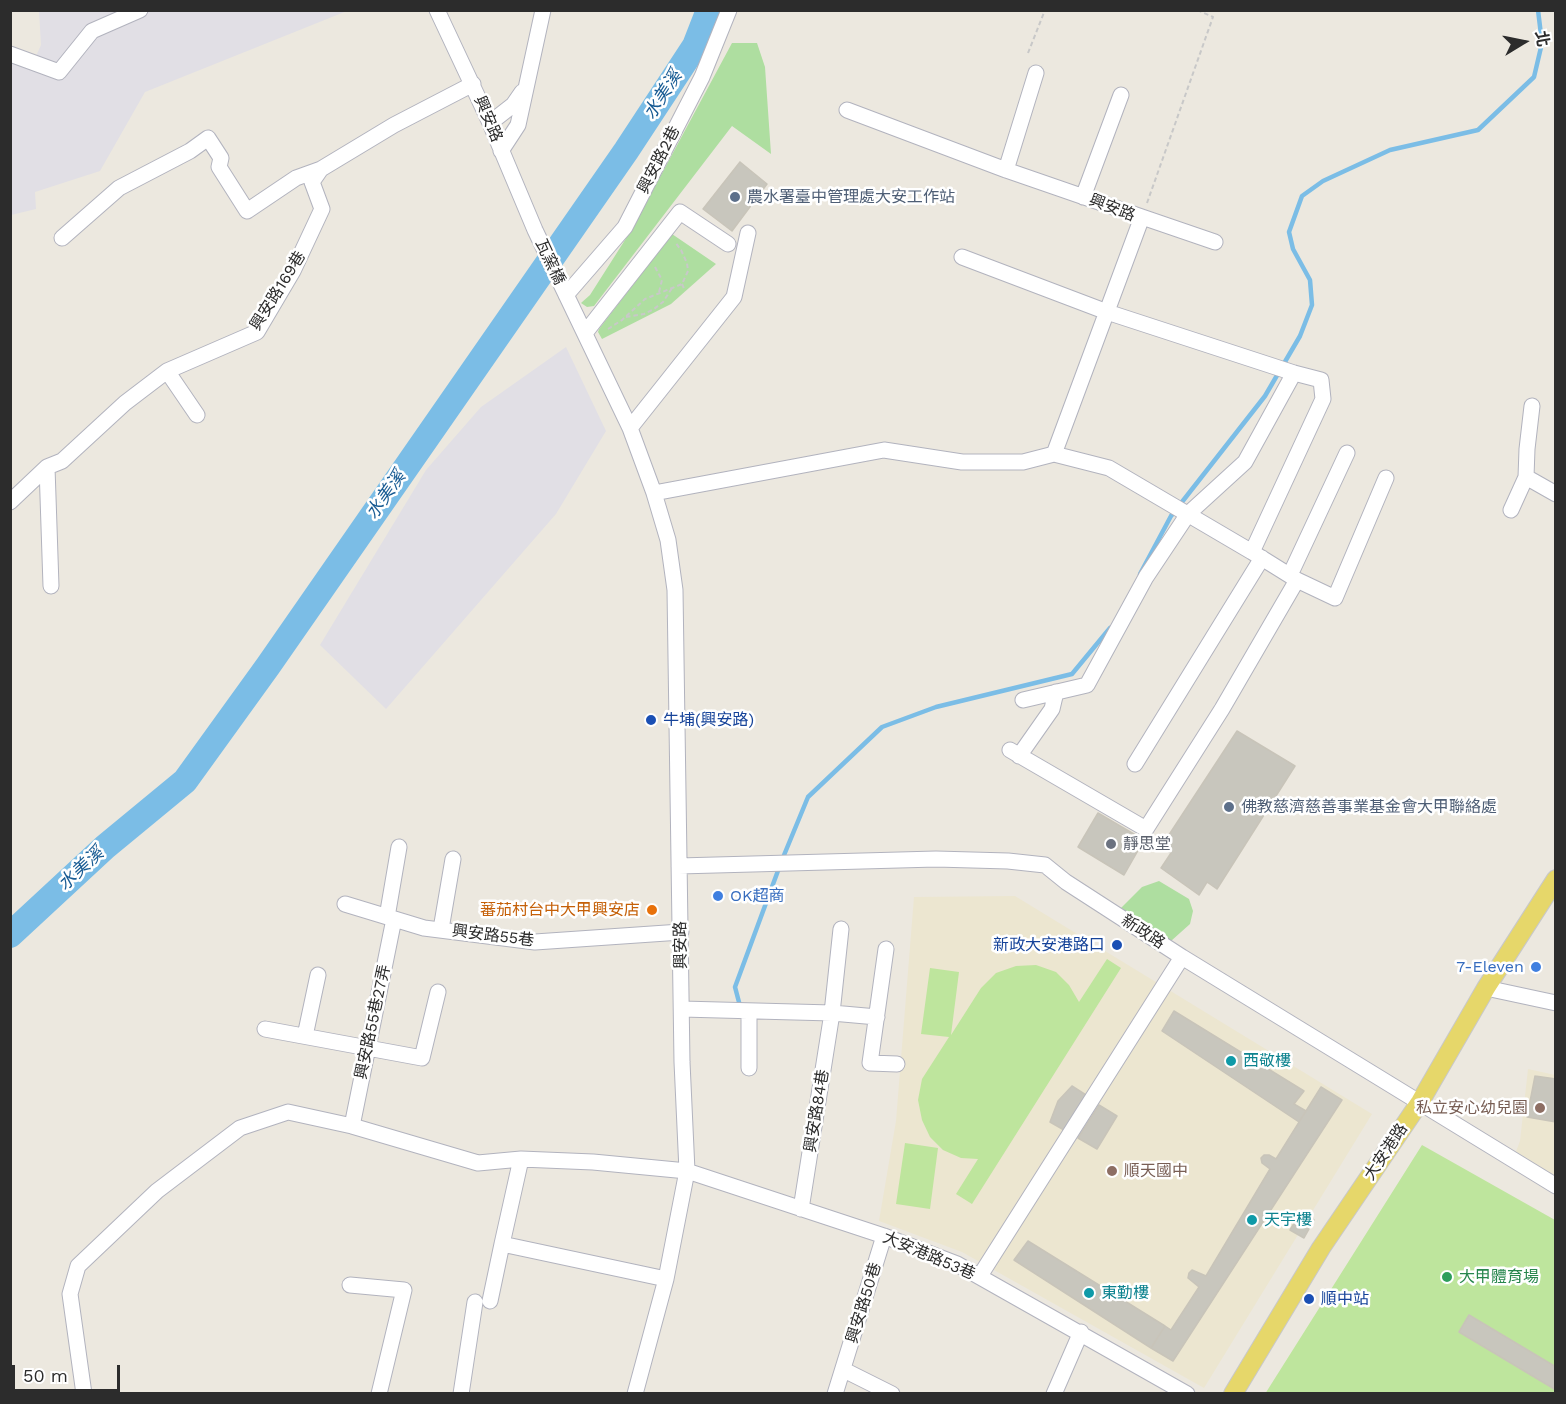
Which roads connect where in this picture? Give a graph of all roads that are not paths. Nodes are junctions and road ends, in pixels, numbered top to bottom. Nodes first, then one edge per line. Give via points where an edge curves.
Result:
1 (140, 10) edge
2 (437, 10) edge
3 (543, 10) edge
4 (729, 10) edge
5 (10, 54) edge
6 (1036, 73) dead end
7 (473, 84) junction
8 (526, 84) junction
9 (1121, 95) dead end
10 (847, 110) dead end
11 (490, 123) junction
12 (501, 151) junction
13 (321, 169) junction
14 (1006, 170) junction
15 (1083, 196) junction
16 (1142, 217) junction
17 (535, 230) joint
18 (748, 233) dead end
19 (62, 238) dead end
20 (1215, 242) dead end
21 (728, 244) dead end
22 (962, 256) dead end
23 (566, 295) junction
24 (1107, 312) junction
25 (585, 333) junction
26 (167, 371) junction
27 (1294, 373) junction
28 (1532, 406) dead end
29 (196, 416) dead end
30 (630, 428) junction
31 (1347, 453) dead end
32 (1054, 454) junction
33 (47, 466) junction
34 (1526, 477) junction
35 (1386, 478) dead end
36 (654, 493) junction
37 (1556, 494) edge
38 (10, 502) edge
39 (1511, 510) dead end
40 (1188, 514) junction
41 (1257, 555) junction
42 (1293, 578) junction
43 (51, 586) dead end
44 (1056, 692) junction
45 (1023, 700) dead end
46 (1136, 765) dead end
47 (399, 847) dead end
48 (453, 859) dead end
49 (680, 866) junction
50 (1556, 879) edge
51 (345, 904) dead end
52 (391, 918) junction
53 (841, 928) dead end
54 (441, 929) junction
55 (681, 932) junction
56 (886, 949) dead end
57 (1182, 957) junction
58 (318, 975) dead end
59 (1486, 988) junction
60 (438, 992) dead end
61 (1556, 1003) edge
62 (682, 1009) junction
63 (749, 1011) junction
64 (832, 1013) junction
65 (877, 1017) junction
66 (265, 1029) dead end
67 (306, 1036) junction
68 (367, 1047) junction
69 (897, 1064) dead end
70 (749, 1068) dead end
71 (1420, 1102) junction
72 (352, 1126) junction
73 (521, 1159) junction
74 (687, 1172) junction
75 (1556, 1186) edge
76 (801, 1209) junction
77 (884, 1236) junction
78 (502, 1244) junction
79 (982, 1271) dead end
80 (666, 1279) junction
81 (350, 1285) dead end
82 (1081, 1332) junction
83 (844, 1370) junction
84 (84, 1394) edge
85 (380, 1394) edge
86 (461, 1394) edge
87 (635, 1394) edge
88 (836, 1394) edge
89 (892, 1394) edge
90 (1054, 1394) edge
91 (1187, 1394) edge
92 (1233, 1394) edge

1 - 5 street via 92,31 59,72
2 - 7 street, 興安路
3 - 8 street
4 - 23 street, 興安路2巷 via 702,77 625,227
6 - 14 street
7 - 11 street, 興安路
7 - 13 street
8 - 11 street via 513,105
8 - 12 street via 518,125
9 - 15 street
10 - 14 street, 興安路
11 - 12 street, 興安路
12 - 17 street, 興安路
13 - 19 street via 297,178 247,211 219,167 221,158 208,138 119,188
13 - 26 street, 興安路169巷 via 312,182 322,209 293,271 256,332
14 - 15 street, 興安路
15 - 16 street, 興安路
16 - 20 street
16 - 24 street, 興安路
17 - 23 street, 瓦窯橋
18 - 30 street via 734,297
21 - 25 street via 680,212
22 - 24 street
23 - 25 street, 興安路
24 - 27 street
24 - 32 street, 興安路
25 - 30 street, 興安路
26 - 29 street
26 - 33 street, 興安路169巷 via 62,461
27 - 40 street via 1245,462
27 - 41 street via 1321,380 1323,399
28 - 34 street
30 - 36 street, 興安路
31 - 42 street
32 - 36 street via 1023,462 962,462 884,450
32 - 40 street via 1108,468
33 - 38 street, 興安路169巷
33 - 43 street
34 - 37 street
34 - 39 street
35 - 42 street via 1335,598
36 - 49 street, 興安路 via 668,540 675,590
40 - 41 street
40 - 44 street via 1146,577 1087,685
41 - 42 street
41 - 46 street
42 - 44 street via 1222,709 1146,829 1015,753 1052,710
44 - 45 street
47 - 52 street, 興安路55巷27弄
48 - 54 street
49 - 55 street, 興安路
49 - 57 street, 新政路 via 925,859 1045,865
50 - 59 main road, 大安港路
51 - 52 street, 興安路55巷
52 - 54 street, 興安路55巷
52 - 68 street, 興安路55巷27弄
53 - 64 street, 興安路84巷
54 - 55 street, 興安路55巷 via 535,942
55 - 62 street, 興安路
56 - 65 street
57 - 71 street, 新政路
57 - 79 street
58 - 67 street
59 - 61 street
59 - 71 main road, 大安港路
60 - 68 street via 422,1058
62 - 63 street
62 - 74 street, 興安路
63 - 64 street
63 - 70 street
64 - 65 street
64 - 76 street, 興安路84巷
65 - 69 street via 870,1063
66 - 67 street
67 - 68 street
68 - 72 street, 興安路55巷27弄
71 - 75 street, 新政路
71 - 92 main road, 大安港路 via 1321,1248
72 - 73 street, 大安港路53巷 via 478,1163
72 - 84 street, 大安港路53巷 via 288,1112 240,1128 158,1191 78,1266 70,1294
73 - 74 street, 大安港路53巷
73 - 78 street
74 - 76 street, 大安港路53巷
74 - 80 street, 興安路
76 - 77 street, 大安港路53巷
77 - 82 street, 大安港路53巷 via 957,1264
77 - 83 street, 興安路50巷
78 - 80 street
78 - 86 street via 482,1301
80 - 87 street, 興安路
81 - 85 street via 404,1290
82 - 90 street
82 - 91 street, 大安港路53巷
83 - 88 street, 興安路50巷
83 - 89 street

